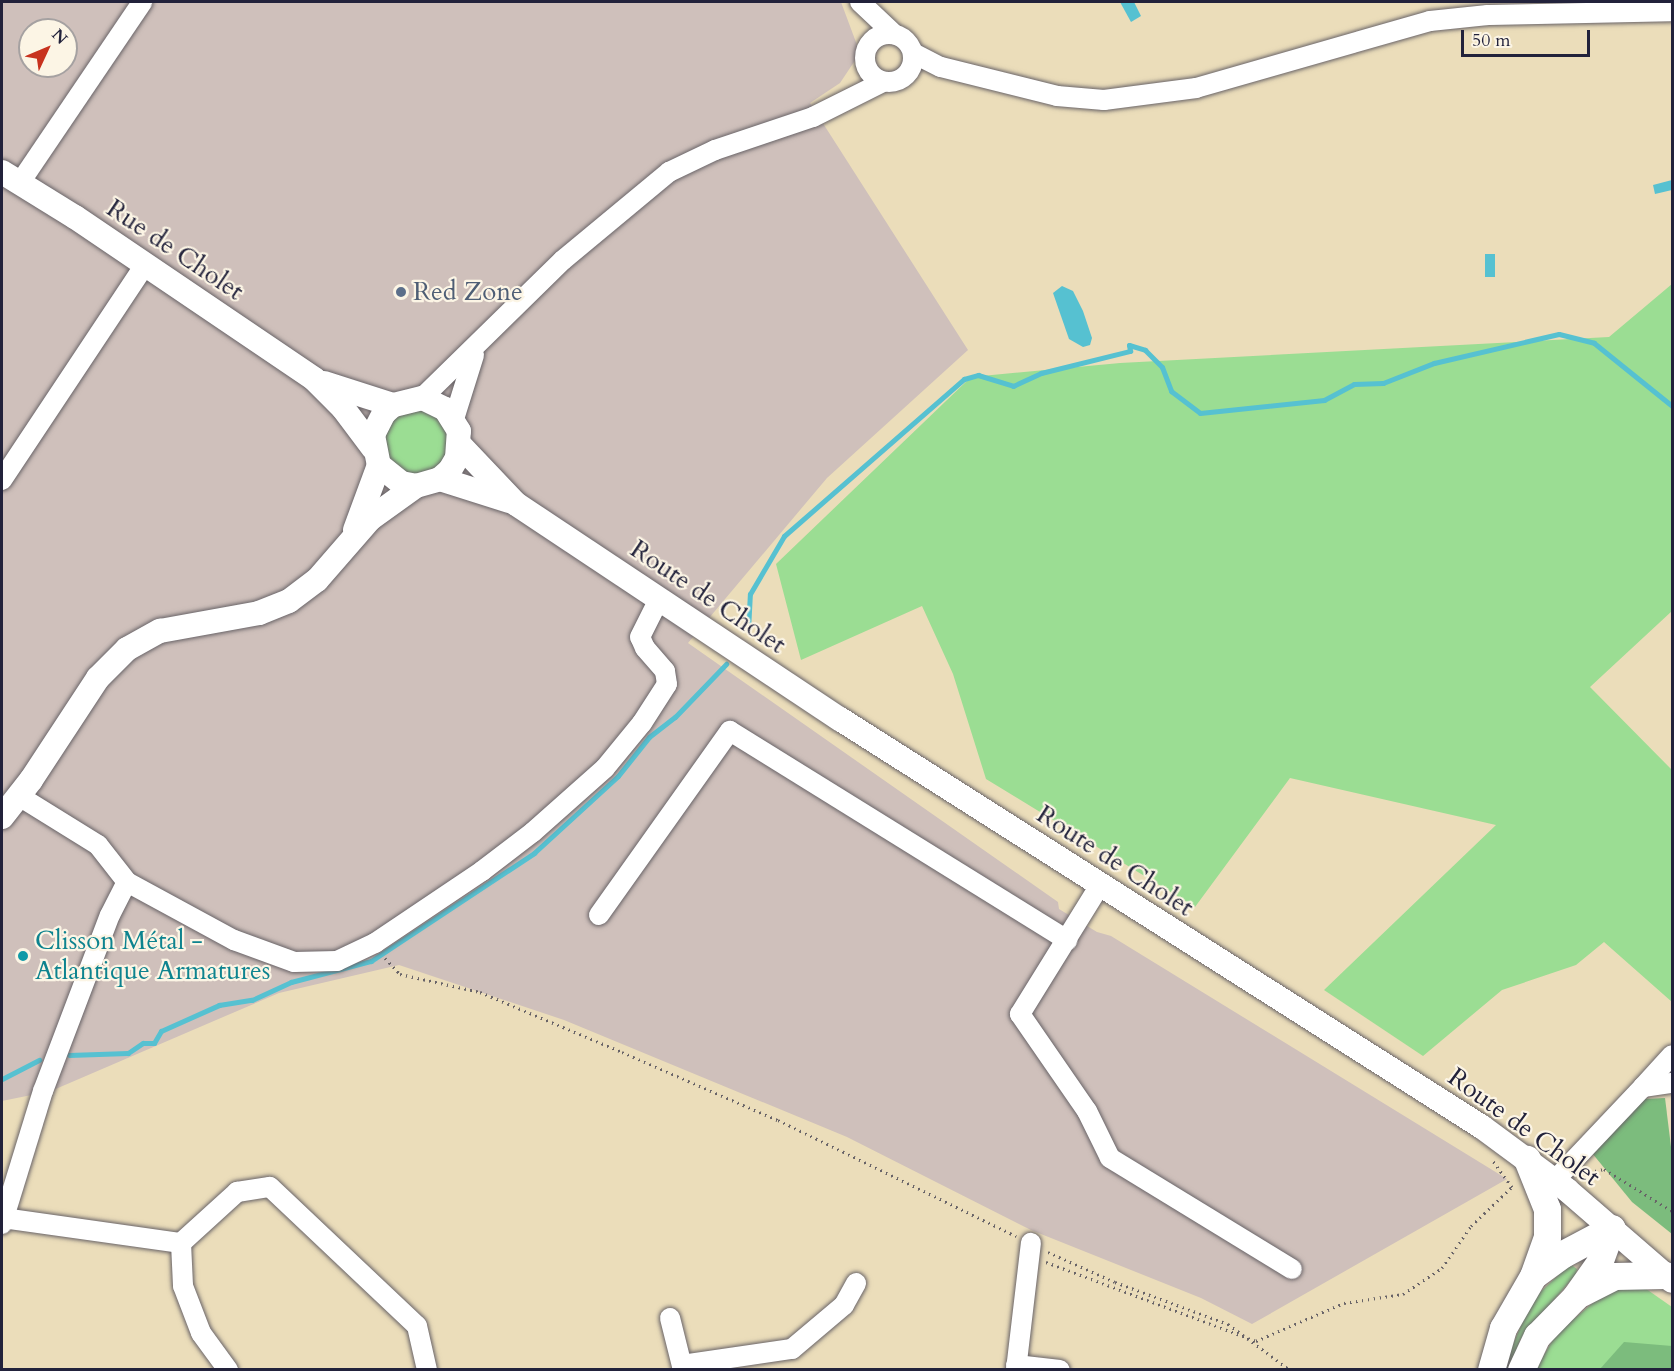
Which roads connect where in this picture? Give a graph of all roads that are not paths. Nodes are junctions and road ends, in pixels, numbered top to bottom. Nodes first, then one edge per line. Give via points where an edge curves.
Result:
1 (142, 2) edge
2 (863, 6) edge
3 (1672, 11) edge
4 (894, 34) junction
5 (873, 40) junction
6 (913, 53) junction
7 (866, 64) junction
8 (941, 67) junction
9 (909, 73) junction
10 (883, 82) junction
11 (847, 97) junction
12 (10, 178) edge
13 (145, 265) junction
14 (476, 349) junction
15 (314, 379) junction
16 (422, 398) junction
17 (393, 405) junction
18 (454, 418) junction
19 (460, 445) junction
20 (376, 456) junction
21 (440, 479) junction
22 (2, 480) edge
23 (416, 486) junction
24 (516, 504) junction
25 (353, 536) junction
26 (659, 599) junction
27 (7, 807) edge
28 (127, 882) junction
29 (1100, 885) junction
30 (599, 915) dead end
31 (1067, 940) junction
32 (1672, 1055) edge
33 (1672, 1083) edge
34 (1643, 1087) junction
35 (1527, 1159) junction
36 (1561, 1185) junction
37 (2, 1221) edge
38 (1612, 1228) junction
39 (182, 1243) junction
40 (1035, 1251) road end
41 (1292, 1269) dead end
42 (1533, 1276) junction
43 (1669, 1278) edge
44 (856, 1283) dead end
45 (1575, 1297) junction
46 (670, 1318) dead end
47 (682, 1367) edge
48 (1016, 1367) edge
49 (228, 1370) edge
50 (427, 1370) edge
51 (1060, 1370) edge
52 (1491, 1370) edge
53 (1521, 1370) edge

1 - 12 street
2 - 4 street
2 - 5 street
3 - 8 street via 1488,15 1430,21 1273,69 1137,98 1057,96
4 - 5 street
4 - 6 street via 903,38
5 - 7 street
6 - 8 street
6 - 9 street
7 - 10 street via 869,72
7 - 11 street
8 - 9 street
9 - 10 street via 902,79
10 - 11 street
11 - 14 street via 813,117 715,150 669,172 563,260
12 - 13 main road, Rue de Cholet
13 - 15 main road, Rue de Cholet
13 - 22 street
14 - 16 street
14 - 18 street
15 - 17 main road, Rue de Cholet
15 - 20 main road, Rue de Cholet via 343,408
16 - 17 main road
16 - 18 main road
17 - 20 main road via 377,423
18 - 19 main road
19 - 21 main road via 458,458
19 - 24 main road, Route de Cholet
20 - 23 main road via 401,483
20 - 25 main road
21 - 23 main road
21 - 24 main road, Route de Cholet
23 - 25 main road
24 - 26 main road, Route de Cholet
25 - 27 main road via 317,580 289,601 259,614 160,631 127,649 98,678
26 - 28 street via 640,637 665,671 667,684 642,723 605,768 533,832 358,954 319,964 274,958
26 - 29 main road, Route de Cholet
27 - 28 street via 98,846
28 - 37 street via 110,915 59,1046
29 - 31 street
29 - 35 main road, Route de Cholet
30 - 31 street via 730,731
31 - 41 street via 1020,1014 1087,1111 1110,1158
32 - 34 street
33 - 34 street
34 - 36 street
35 - 36 main road, Route de Cholet
35 - 42 highway via 1540,1185 1548,1224
36 - 38 main road, Route de Cholet
37 - 39 street
38 - 42 highway via 1570,1249
38 - 43 main road, Route de Cholet
38 - 45 highway via 1599,1263
39 - 49 street via 183,1286 201,1333
39 - 50 street via 237,1192 270,1187 417,1326
40 - 48 street
42 - 52 highway via 1503,1328
43 - 45 highway via 1614,1276
44 - 47 street via 844,1305 792,1349
45 - 53 highway via 1537,1336
46 - 47 street
48 - 51 street

